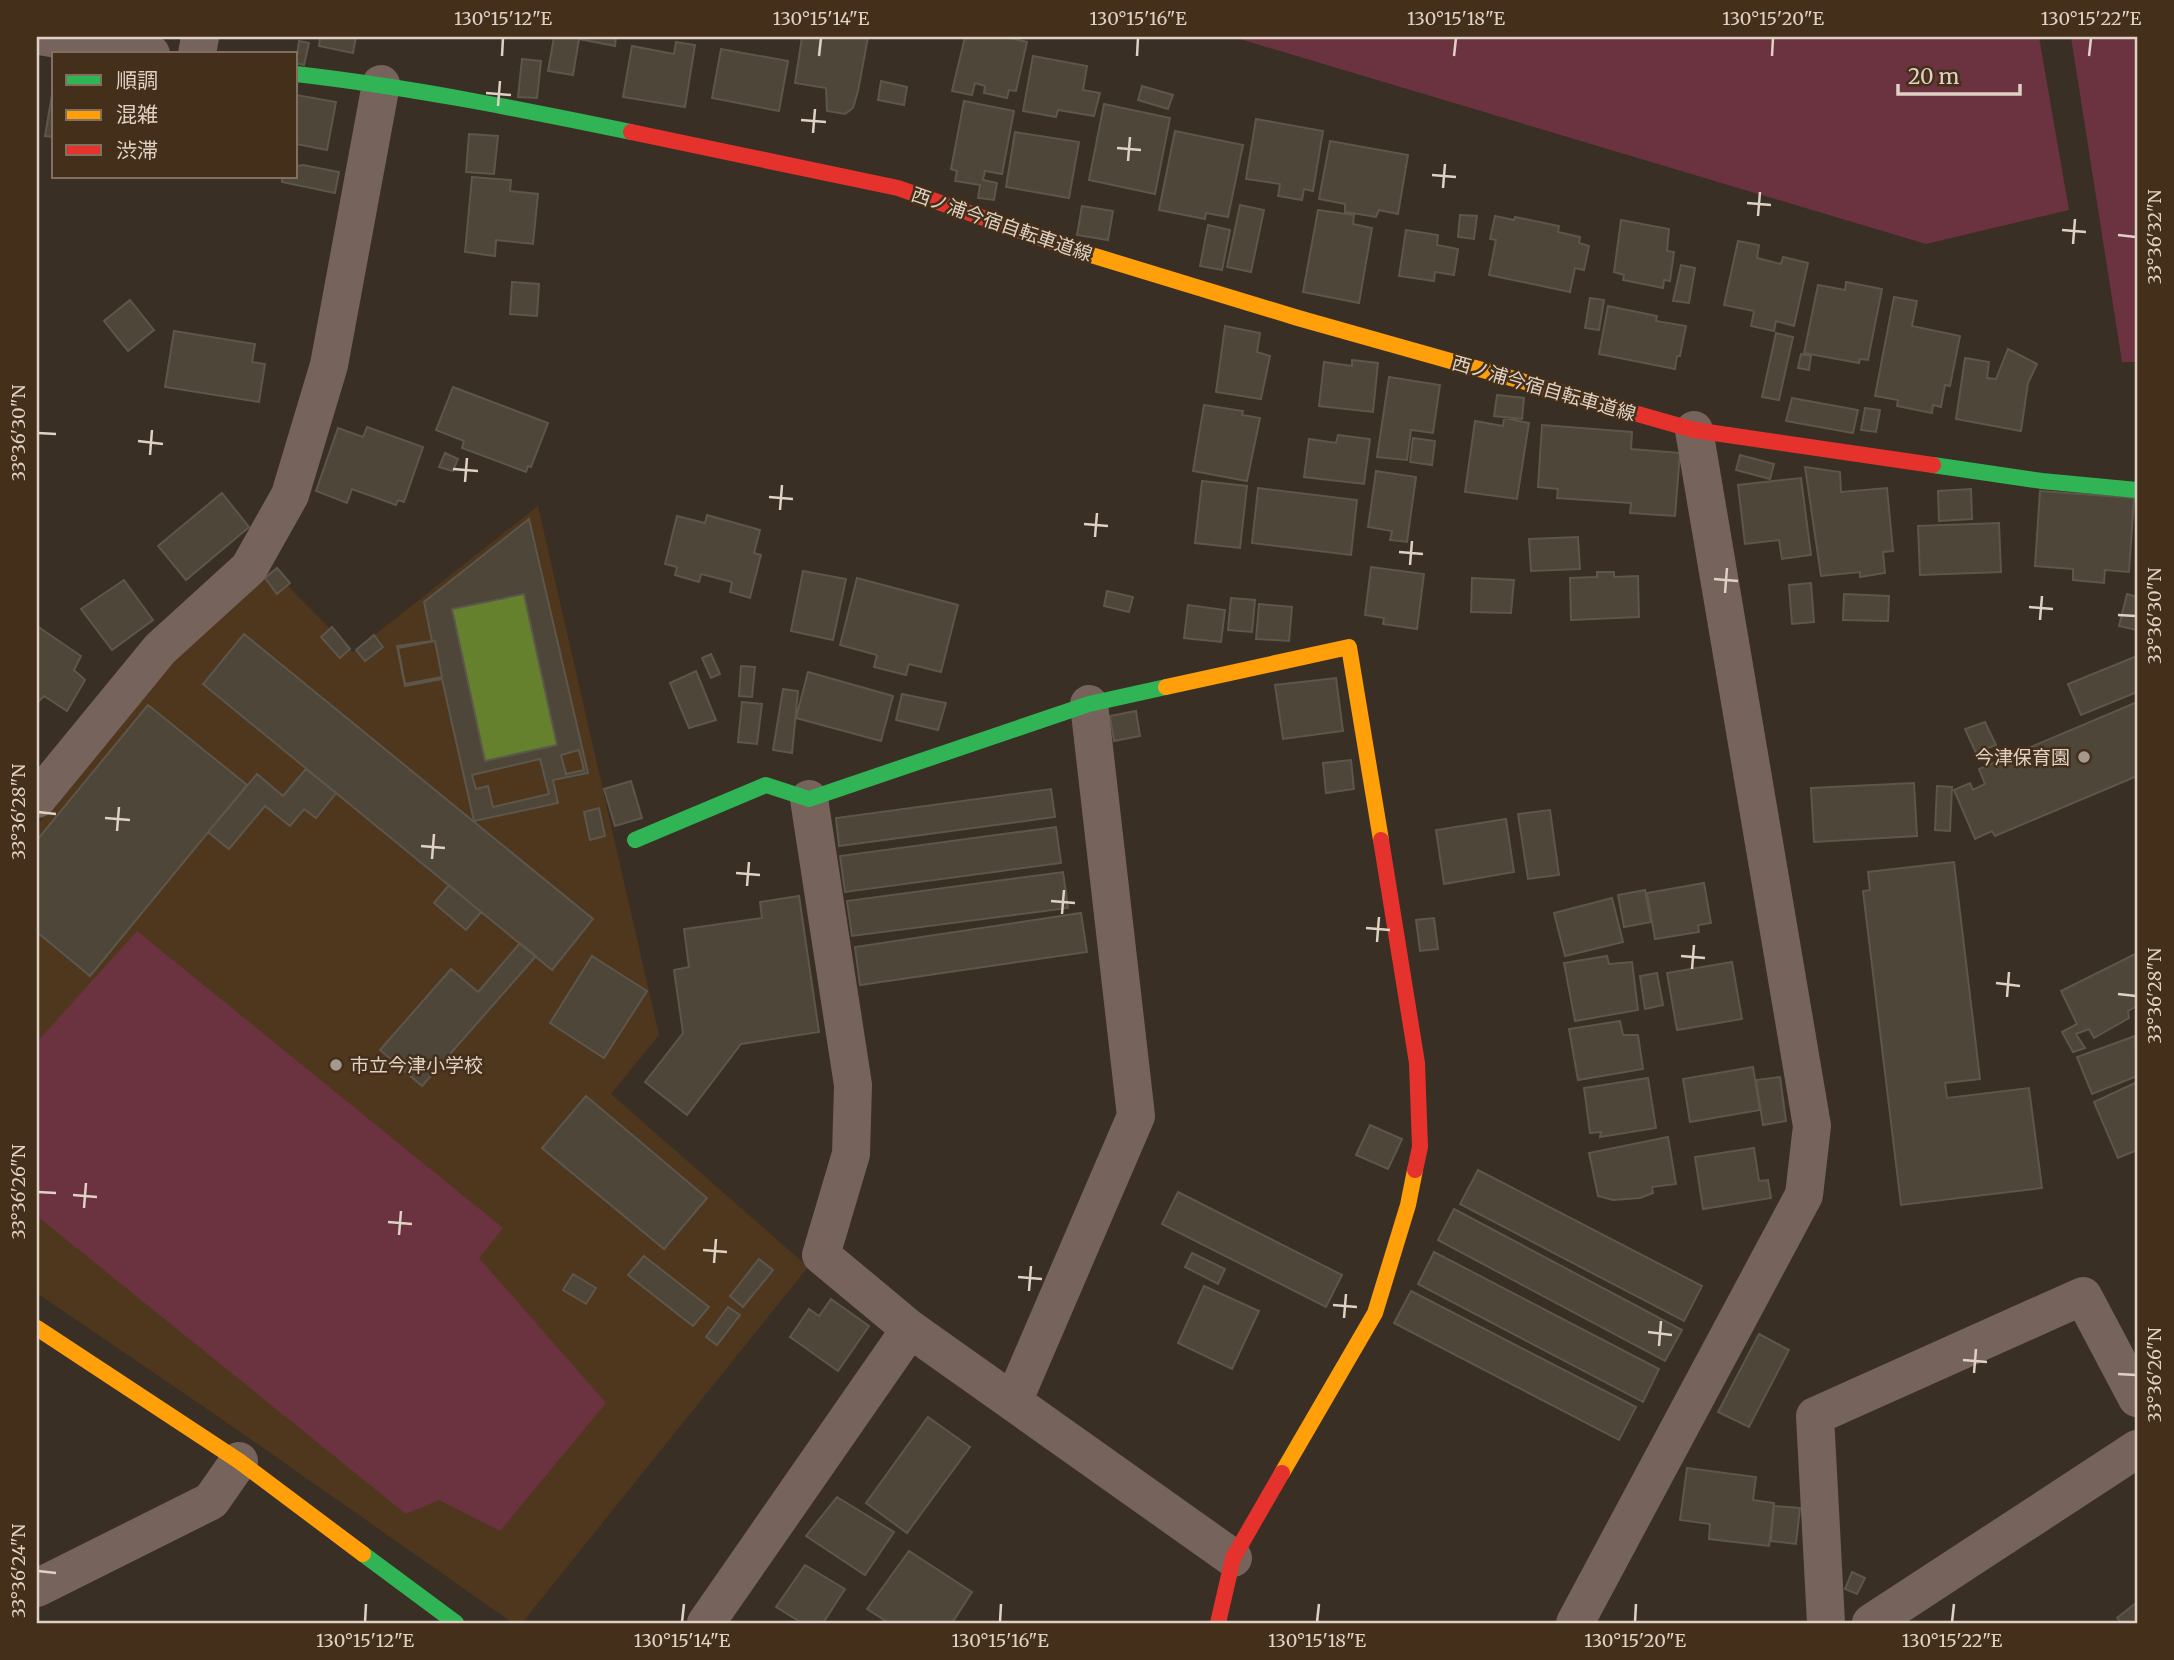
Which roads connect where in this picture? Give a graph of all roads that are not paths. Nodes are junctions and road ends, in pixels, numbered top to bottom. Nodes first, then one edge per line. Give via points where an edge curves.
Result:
1 (45, 37) edge
2 (139, 52) edge
3 (298, 74) edge
4 (381, 84) junction
5 (1694, 430) junction
6 (2137, 489) edge
7 (1089, 705) junction
8 (49, 760) edge
9 (37, 799) edge
10 (809, 799) junction
11 (635, 840) dead end
12 (37, 1328) edge
13 (910, 1329) junction
14 (2137, 1398) edge
15 (1013, 1402) junction
16 (2137, 1449) edge
17 (239, 1461) junction
18 (1233, 1558) junction
19 (37, 1588) edge
20 (456, 1623) edge
21 (706, 1623) edge
22 (1218, 1623) edge
23 (1575, 1623) edge
24 (1826, 1623) edge
25 (1871, 1623) edge

1 - 2 street
3 - 4 street, 西ノ浦今宿自転車道線
4 - 5 street, 西ノ浦今宿自転車道線 via 898,188 1079,251 1298,318
4 - 8 street via 329,365 290,495 249,568
5 - 6 street, 西ノ浦今宿自転車道線 via 2042,481
5 - 23 street via 1812,1126 1804,1195
7 - 10 street
7 - 15 street via 1136,1116
7 - 18 street via 1349,647 1417,1063 1420,1147 1408,1205 1375,1313
8 - 9 street
10 - 11 street via 766,786
10 - 13 street via 853,1086 851,1154 821,1255
12 - 17 street
13 - 15 street
13 - 21 street
14 - 24 street via 2083,1296 1815,1416
15 - 18 street
16 - 25 street
17 - 19 street via 211,1500
17 - 20 street
18 - 22 street

